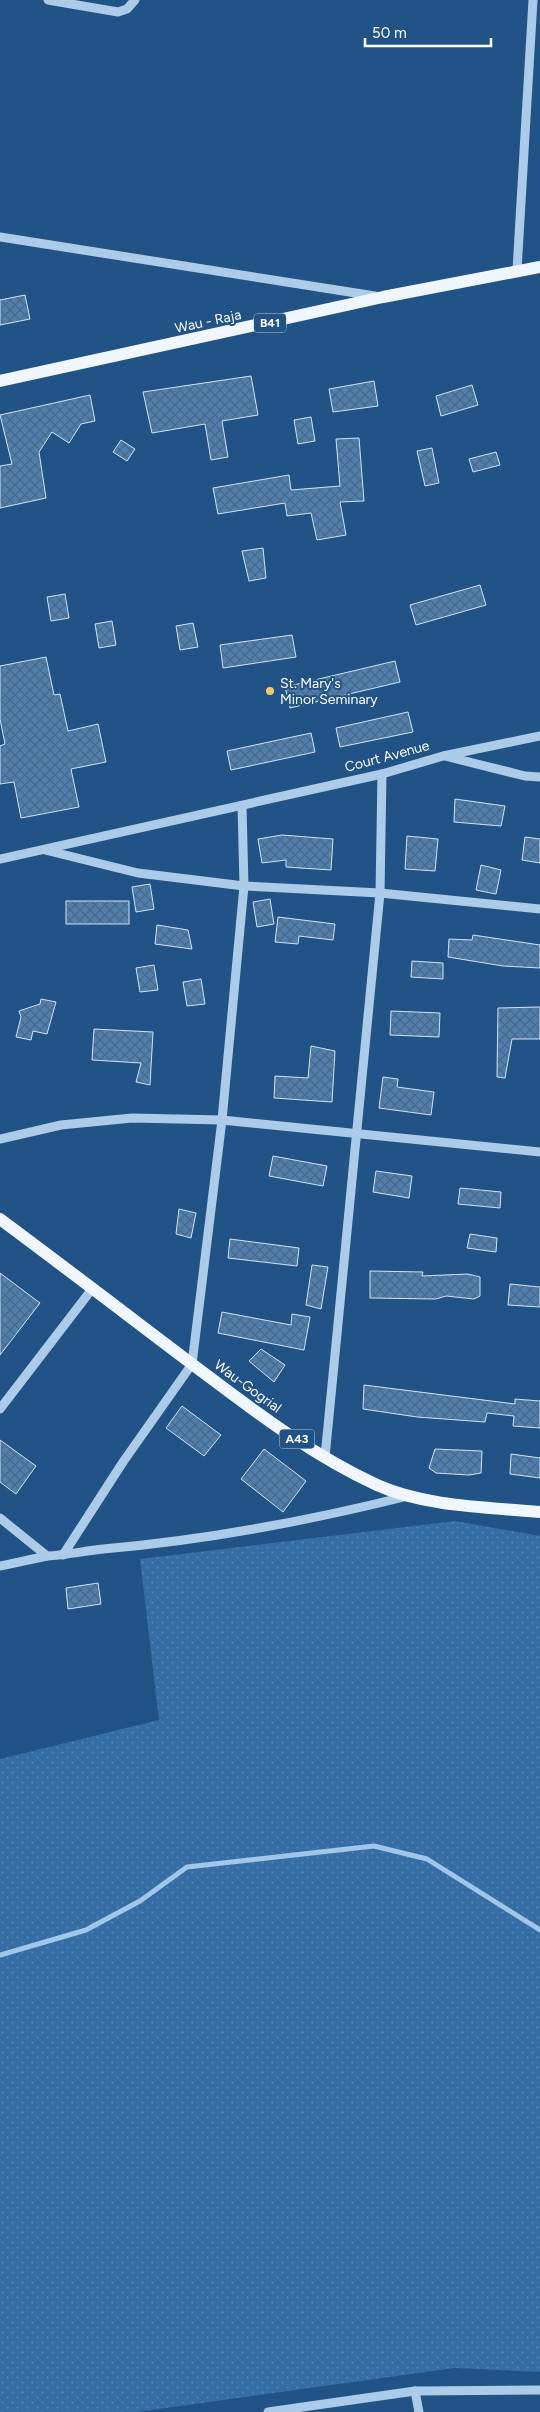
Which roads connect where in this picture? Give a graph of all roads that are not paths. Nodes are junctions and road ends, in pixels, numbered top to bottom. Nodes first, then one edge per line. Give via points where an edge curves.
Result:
1 (48, 0) edge
2 (135, 0) edge
3 (533, 0) edge
4 (0, 237) edge
5 (540, 267) edge
6 (517, 270) junction
7 (383, 298) junction
8 (0, 381) edge
9 (540, 736) edge
10 (442, 756) junction
11 (382, 774) junction
12 (540, 777) edge
13 (242, 806) junction
14 (42, 850) junction
15 (0, 860) edge
16 (244, 886) junction
17 (380, 893) junction
18 (540, 909) edge
19 (222, 1120) junction
20 (358, 1134) junction
21 (0, 1139) edge
22 (540, 1152) edge
23 (0, 1219) edge
24 (92, 1289) junction
25 (192, 1364) junction
26 (0, 1409) edge
27 (325, 1457) junction
28 (411, 1496) junction
29 (540, 1512) edge
30 (0, 1518) edge
31 (63, 1555) junction
32 (47, 1556) junction
33 (0, 1566) edge
34 (540, 2390) edge
35 (415, 2391) junction
36 (307, 2410) edge
37 (268, 2412) edge
38 (419, 2412) edge

1 - 2 street via 118,12 127,9
3 - 6 street
4 - 7 street
5 - 6 main road, Wau - Raja / B41
6 - 7 main road, Wau - Raja / B41
7 - 8 main road, Wau - Raja / B41
9 - 10 street, Court Avenue
10 - 11 street, Court Avenue
10 - 12 street
11 - 13 street, Court Avenue
11 - 17 street
13 - 14 street, Court Avenue
13 - 16 street
14 - 15 street, Court Avenue
14 - 16 street via 138,873
16 - 17 street
16 - 19 street
17 - 18 street
17 - 20 street
19 - 20 street
19 - 21 street via 132,1118 61,1125
19 - 25 street
20 - 22 street
20 - 27 street
23 - 24 main road, Wau-Gogrial / A43
24 - 25 main road, Wau-Gogrial / A43
24 - 26 street
25 - 27 main road, Wau-Gogrial / A43
25 - 31 street
27 - 28 main road, Wau-Gogrial / A43 via 377,1485
28 - 29 main road, Wau-Gogrial / A43
28 - 31 street via 315,1519 140,1547
30 - 32 street
31 - 32 street
32 - 33 street
34 - 35 street
35 - 36 street
35 - 38 street
36 - 37 street

